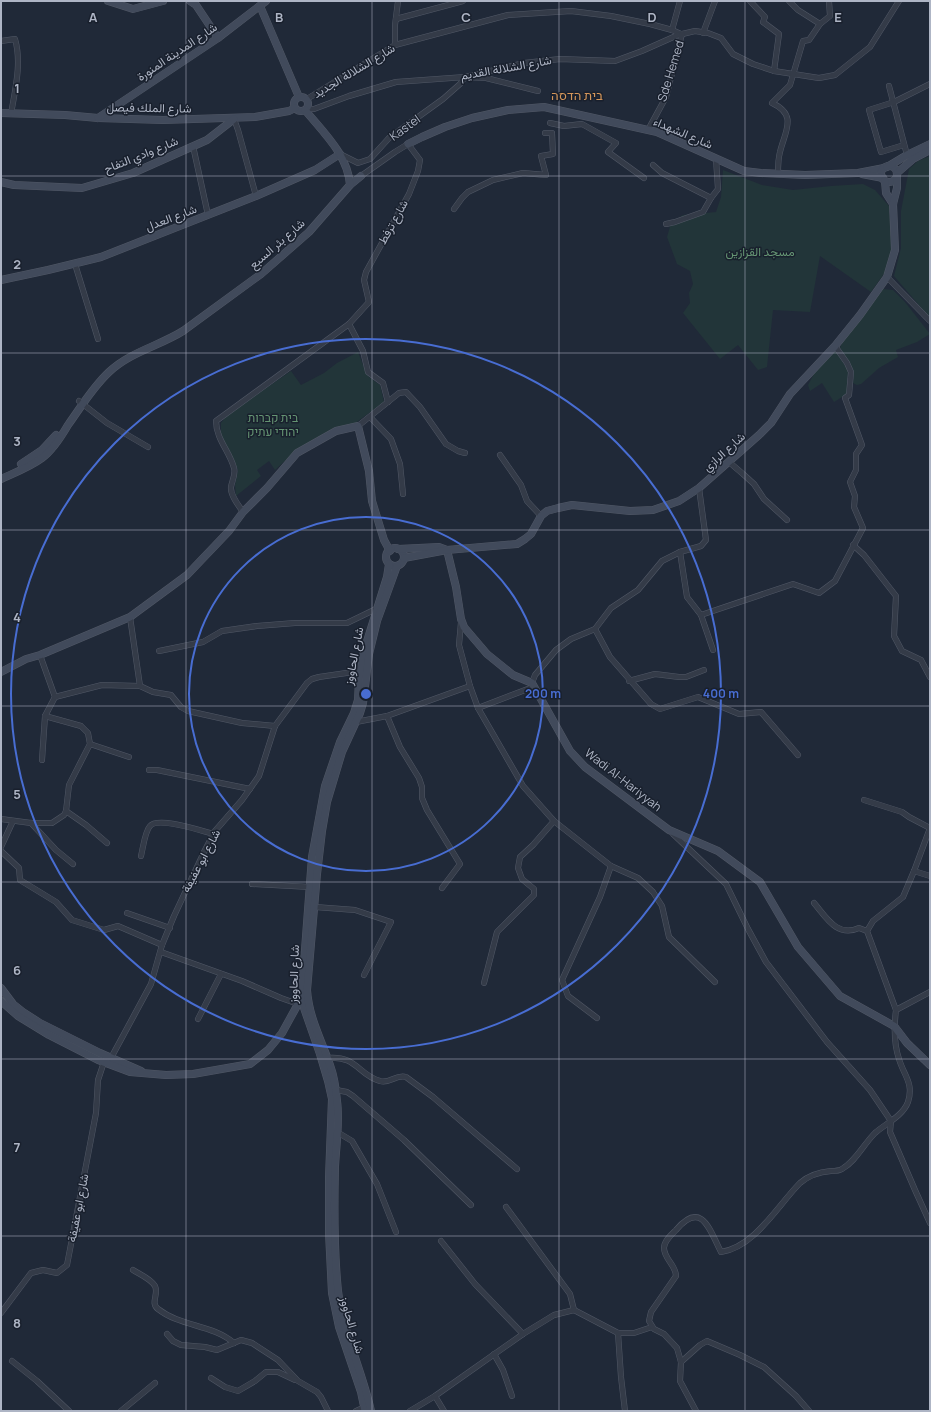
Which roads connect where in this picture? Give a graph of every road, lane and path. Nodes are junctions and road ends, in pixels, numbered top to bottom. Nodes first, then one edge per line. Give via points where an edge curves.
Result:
1 (108, 1) edge
2 (163, 1) edge
3 (190, 1) edge
4 (266, 1) edge
5 (398, 1) edge
6 (463, 1) edge
7 (680, 1) edge
8 (715, 1) edge
9 (750, 1) edge
10 (789, 1) edge
11 (828, 1) edge
12 (899, 1) edge
13 (260, 6) junction
14 (396, 19) junction
15 (820, 24) junction
16 (672, 30) junction
17 (703, 33) junction
18 (682, 34) junction
19 (218, 38) junction
20 (1, 41) edge
21 (395, 45) junction
22 (774, 71) junction
23 (792, 74) junction
24 (465, 77) junction
25 (929, 84) edge
26 (889, 86) dead end
27 (538, 92) dead end
28 (299, 97) junction
29 (307, 99) junction
30 (894, 102) junction
31 (296, 108) junction
32 (306, 109) junction
33 (1, 114) edge
34 (11, 114) junction
35 (98, 118) junction
36 (234, 118) junction
37 (550, 123) dead end
38 (648, 130) junction
39 (545, 133) dead end
40 (408, 144) junction
41 (930, 144) edge
42 (904, 145) junction
43 (193, 146) junction
44 (930, 150) edge
45 (340, 154) junction
46 (907, 155) junction
47 (716, 159) junction
48 (653, 165) dead end
49 (886, 168) junction
50 (858, 173) junction
51 (778, 174) junction
52 (897, 175) junction
53 (361, 176) joint
54 (644, 178) dead end
55 (884, 180) junction
56 (1, 182) edge
57 (350, 185) junction
58 (256, 196) junction
59 (711, 198) junction
60 (894, 204) junction
61 (454, 209) dead end
62 (208, 215) junction
63 (666, 224) dead end
64 (75, 264) junction
65 (887, 277) junction
66 (1, 280) edge
67 (930, 321) edge
68 (349, 324) junction
69 (98, 339) dead end
70 (835, 346) junction
71 (81, 402) junction
72 (388, 402) junction
73 (370, 417) junction
74 (358, 426) junction
75 (148, 447) dead end
76 (465, 452) dead end
77 (500, 455) dead end
78 (729, 462) junction
79 (1, 474) edge
80 (1, 479) edge
81 (699, 488) junction
82 (403, 494) dead end
83 (243, 512) junction
84 (541, 516) junction
85 (787, 520) dead end
86 (853, 545) junction
87 (398, 549) junction
88 (447, 550) junction
89 (390, 551) junction
90 (680, 552) junction
91 (404, 558) junction
92 (389, 564) junction
93 (397, 566) junction
94 (376, 609) junction
95 (701, 615) junction
96 (130, 617) junction
97 (461, 619) junction
98 (595, 629) junction
99 (713, 650) dead end
100 (159, 651) dead end
101 (40, 655) junction
102 (704, 670) dead end
103 (360, 671) junction
104 (1, 672) edge
105 (930, 677) edge
106 (629, 680) junction
107 (533, 685) junction
108 (140, 686) junction
109 (470, 686) junction
110 (55, 697) junction
111 (478, 708) junction
112 (45, 716) junction
113 (387, 716) junction
114 (356, 722) junction
115 (276, 726) junction
116 (90, 744) junction
117 (798, 755) dead end
118 (129, 758) dead end
119 (42, 760) dead end
120 (149, 770) dead end
121 (250, 788) junction
122 (864, 800) dead end
123 (66, 811) junction
124 (1, 819) edge
125 (13, 821) junction
126 (554, 821) junction
127 (31, 823) junction
128 (930, 828) edge
129 (669, 830) junction
130 (214, 834) junction
131 (107, 843) dead end
132 (1, 847) edge
133 (1, 851) edge
134 (141, 856) dead end
135 (73, 864) dead end
136 (611, 866) junction
137 (914, 871) junction
138 (930, 876) edge
139 (252, 884) dead end
140 (310, 887) junction
141 (442, 888) dead end
142 (814, 903) dead end
143 (314, 907) junction
144 (127, 913) dead end
145 (170, 928) junction
146 (867, 931) junction
147 (162, 945) junction
148 (161, 952) junction
149 (221, 974) junction
150 (364, 975) dead end
151 (715, 982) dead end
152 (484, 983) dead end
153 (1, 988) edge
154 (930, 992) edge
155 (1, 1001) edge
156 (303, 1001) junction
157 (896, 1010) junction
158 (597, 1018) dead end
159 (198, 1019) dead end
160 (894, 1026) junction
161 (327, 1058) junction
162 (107, 1060) junction
163 (930, 1066) edge
164 (336, 1090) junction
165 (891, 1120) junction
166 (337, 1132) junction
167 (517, 1169) dead end
168 (471, 1205) dead end
169 (506, 1207) dead end
170 (930, 1223) edge
171 (396, 1232) dead end
172 (441, 1242) dead end
173 (133, 1270) dead end
174 (574, 1310) junction
175 (1, 1313) edge
176 (652, 1327) junction
177 (618, 1333) junction
178 (167, 1334) dead end
179 (523, 1334) junction
180 (234, 1343) junction
181 (494, 1354) junction
182 (12, 1361) dead end
183 (681, 1362) junction
184 (211, 1378) dead end
185 (298, 1381) junction
186 (155, 1383) dead end
187 (435, 1396) junction
188 (512, 1396) dead end
189 (367, 1409) edge
190 (69, 1411) edge
191 (121, 1411) edge
192 (328, 1411) edge
193 (356, 1411) edge
194 (410, 1411) edge
195 (444, 1411) edge
196 (625, 1411) edge
197 (696, 1411) edge
198 (809, 1411) edge

1 - 2 main road via 133,9
3 - 19 main road via 196,5
4 - 13 main road, شارع المدينة المنورة
5 - 14 street
6 - 14 street
7 - 16 street
8 - 17 street
9 - 22 street via 765,17 763,22 779,34
10 - 15 street
11 - 15 street via 830,16
12 - 23 street via 870,47 835,75 819,78
13 - 19 main road, شارع المدينة المنورة
13 - 28 main road
14 - 21 street
15 - 23 street via 810,40 803,41
16 - 18 street, شارع الشلالة الجديد
16 - 21 street, شارع الشلالة الجديد via 611,16 571,11 540,12 508,15
17 - 18 street via 695,31
17 - 22 street via 722,38 733,54
18 - 24 street, شارع الشلالة القديم via 616,61 560,59 524,63
18 - 38 street, Sde Hemed via 666,97
19 - 35 main road, شارع المدينة المنورة
20 - 34 street via 15,39 18,49 17,78
21 - 29 street, شارع الشلالة الجديد
22 - 23 street
23 - 51 street via 790,85 772,103 785,110 788,116
24 - 27 street via 486,78
24 - 32 street, شارع الشلالة القديم via 396,82 314,110
24 - 45 street, Kastel via 443,99 389,138 370,159 358,163
25 - 30 street
26 - 30 street
28 - 29 main road
28 - 31 main road via 294,102
29 - 32 main road
30 - 42 street
30 - 42 street via 869,110 881,152
31 - 32 main road via 301,111
31 - 36 main road, شارع الملك فيصل via 255,117
32 - 45 main road
33 - 34 main road, شارع الملك فيصل
34 - 35 main road, شارع الملك فيصل
35 - 36 main road, شارع الملك فيصل
36 - 43 main road, شارع وادي التفاح via 207,140
36 - 58 street
37 - 54 street via 564,126 582,124 616,143 608,152
38 - 40 main road, شارع الشهداء via 544,107 528,107 472,118
38 - 47 main road, شارع الشهداء via 675,139
39 - 61 street via 552,132 553,154 541,156 546,175 523,173 493,180 468,192
40 - 53 street, شارع الشهداء
40 - 68 street, شارع ترفط via 420,160 418,171 409,194 366,272 364,280 369,302
41 - 46 main road
42 - 46 street
43 - 56 main road, شارع وادي التفاح via 134,173 82,188 14,185
43 - 62 street
44 - 52 main road via 913,159
45 - 57 main road via 350,178
45 - 58 main road, شارع العدل via 315,170
46 - 49 main road
47 - 51 main road, شارع الشهداء via 744,171
47 - 59 street via 718,189
48 - 59 street via 662,173
49 - 50 main road
49 - 52 main road via 894,168
49 - 55 main road via 882,174
50 - 51 main road, شارع الشهداء
50 - 55 main road
52 - 55 main road via 891,182
52 - 60 main road, شارع الرازي
53 - 57 main road, شارع الشهداء
55 - 60 main road, شارع الرازي via 886,193
57 - 71 main road, شارع بئر السبع via 309,232 261,274 183,331 151,341 121,358 85,391
58 - 62 main road, شارع العدل
59 - 63 street via 702,212
60 - 65 main road, شارع الرازي via 895,250
62 - 64 main road, شارع العدل via 101,257
64 - 66 main road, شارع العدل
64 - 69 street
65 - 67 street
65 - 70 main road, شارع الرازي
68 - 72 street via 364,351 368,372 383,383
68 - 83 street via 216,421 223,445 235,470 230,489
70 - 78 main road, شارع الرازي via 790,394 771,423
70 - 86 street via 851,372 849,395 845,398 862,445 856,454 856,470 850,482 855,496 854,507 863,528
71 - 75 street via 108,423
71 - 79 main road, شارع بئر السبع via 51,442 23,464
71 - 80 main road, شارع بئر السبع via 61,436 47,453 34,463
72 - 73 street
72 - 76 street via 399,393 406,392 446,444
73 - 74 street
73 - 82 street via 391,439 400,464
74 - 83 main road via 336,431 297,453
74 - 89 main road via 372,501
77 - 84 street via 521,485 527,501
78 - 81 main road, شارع الرازي
78 - 85 street via 754,484 764,499
81 - 84 main road, شارع الرازي via 679,501 653,510 630,511 572,505 547,511
81 - 90 street via 706,540 701,546
83 - 96 main road via 187,575
84 - 88 main road via 531,534 516,544
86 - 95 street via 835,581 819,593 794,584
86 - 105 street via 896,596 894,636 902,651 921,660
87 - 88 main road via 439,547
87 - 89 main road
87 - 91 main road via 403,552
88 - 91 main road
88 - 97 main road
89 - 92 main road via 387,556
90 - 95 street via 687,597
90 - 98 street via 662,561 638,590 611,608
91 - 93 main road
92 - 93 main road
92 - 94 main road, شارع الحاووز
93 - 114 main road via 377,621 369,654 363,703
94 - 100 street via 347,623 295,622 257,626 222,632 203,642
94 - 103 main road, شارع الحاووز
95 - 99 street
96 - 101 main road
96 - 108 street
97 - 107 main road via 468,633 487,654 513,675
97 - 109 street via 459,644
98 - 106 street via 610,657
98 - 107 street via 571,639 556,650 535,675
101 - 104 main road
101 - 110 street
102 - 106 street via 679,678 655,674
103 - 115 street, شارع ابو عفيفة via 312,679
103 - 140 main road, شارع الحاووز via 358,700 325,786 312,857
106 - 117 street via 651,704 660,709 698,697 739,714 761,712
107 - 111 street
107 - 129 main road, Wadi Al-Hariyyah via 570,751 585,767
108 - 110 street via 102,685
108 - 115 street via 153,692 172,695 181,707 188,711 242,723
109 - 111 street
109 - 113 street
110 - 112 street
111 - 126 street via 523,786
112 - 116 street via 81,726 88,733
112 - 119 street
113 - 114 street
113 - 141 street via 400,748 419,778 427,810 460,864
114 - 143 main road via 342,752 328,802 322,831
115 - 121 street, شارع ابو عفيفة via 259,776
116 - 118 street
116 - 123 street via 69,785
120 - 121 street
121 - 130 street, شارع ابو عفيفة
122 - 128 street via 902,812
123 - 127 street via 52,823
123 - 131 street
124 - 125 street
125 - 127 street
125 - 132 street
126 - 136 street
126 - 152 street via 520,858 518,868 522,879 534,889 534,895 498,932
127 - 135 street
128 - 137 street
129 - 160 main road, Wadi Al-Hariyyah via 718,851 760,882 798,947 840,996
129 - 165 street via 726,884 766,962 827,1042 870,1090
130 - 134 street via 188,827 154,823 148,829
130 - 145 street, شارع ابو عفيفة
133 - 147 street via 19,868 20,880 56,902 72,920 104,930 118,926
136 - 151 street via 638,878 653,892 662,906 669,937
136 - 158 street via 600,897 562,980 568,996
137 - 138 street
137 - 146 street via 903,897 873,921
139 - 140 street
140 - 156 main road, شارع الحاووز
142 - 146 street via 839,929 853,931 859,928
143 - 150 street via 355,910 391,922
143 - 156 main road via 307,990
144 - 145 street
145 - 147 street, شارع ابو عفيفة
146 - 157 street
147 - 148 street, شارع ابو عفيفة
148 - 149 street
148 - 162 street, شارع ابو عفيفة via 151,984
149 - 156 street via 281,998
149 - 159 street
153 - 162 main road via 23,1012
154 - 157 street
155 - 162 main road via 18,1016 49,1035
156 - 161 main road
156 - 162 main road via 268,1050 250,1064 193,1074 166,1075 130,1072
156 - 189 main road, شارع الحاووز via 332,1098 329,1185 332,1293 339,1327
157 - 160 street
160 - 163 main road
160 - 165 street via 899,1058 910,1087 907,1103
161 - 164 main road
161 - 167 street via 344,1058 385,1082 401,1075 406,1076
162 - 175 street, شارع ابو عفيفة via 98,1080 96,1113 67,1265 57,1273 43,1270 31,1273
164 - 166 main road
164 - 168 street via 353,1096 404,1140
165 - 170 street via 890,1132
165 - 176 street via 875,1133 853,1161 841,1171 811,1175 761,1228 743,1244 729,1251 721,1252 707,1224 699,1218 692,1217 681,1224 664,1246 664,1252 676,1276 650,1314 649,1321
166 - 171 street via 352,1141 377,1184
166 - 189 main road via 334,1199 338,1290
169 - 174 street via 570,1294
172 - 179 street via 475,1284
173 - 180 street via 155,1286 156,1308 172,1318 218,1333
174 - 177 street
174 - 179 street via 554,1315
176 - 177 street via 634,1333
176 - 183 street via 664,1334 677,1348
177 - 196 street
178 - 180 street via 180,1345 217,1350
179 - 181 street
180 - 185 street via 241,1340 260,1347 278,1360
181 - 187 street
181 - 188 street
182 - 190 street
183 - 197 street via 680,1381
183 - 198 street via 707,1341 764,1367
184 - 185 street via 225,1387 238,1391 266,1372 278,1372
185 - 192 street via 317,1392
186 - 191 street
187 - 194 street
187 - 195 street
189 - 193 street

